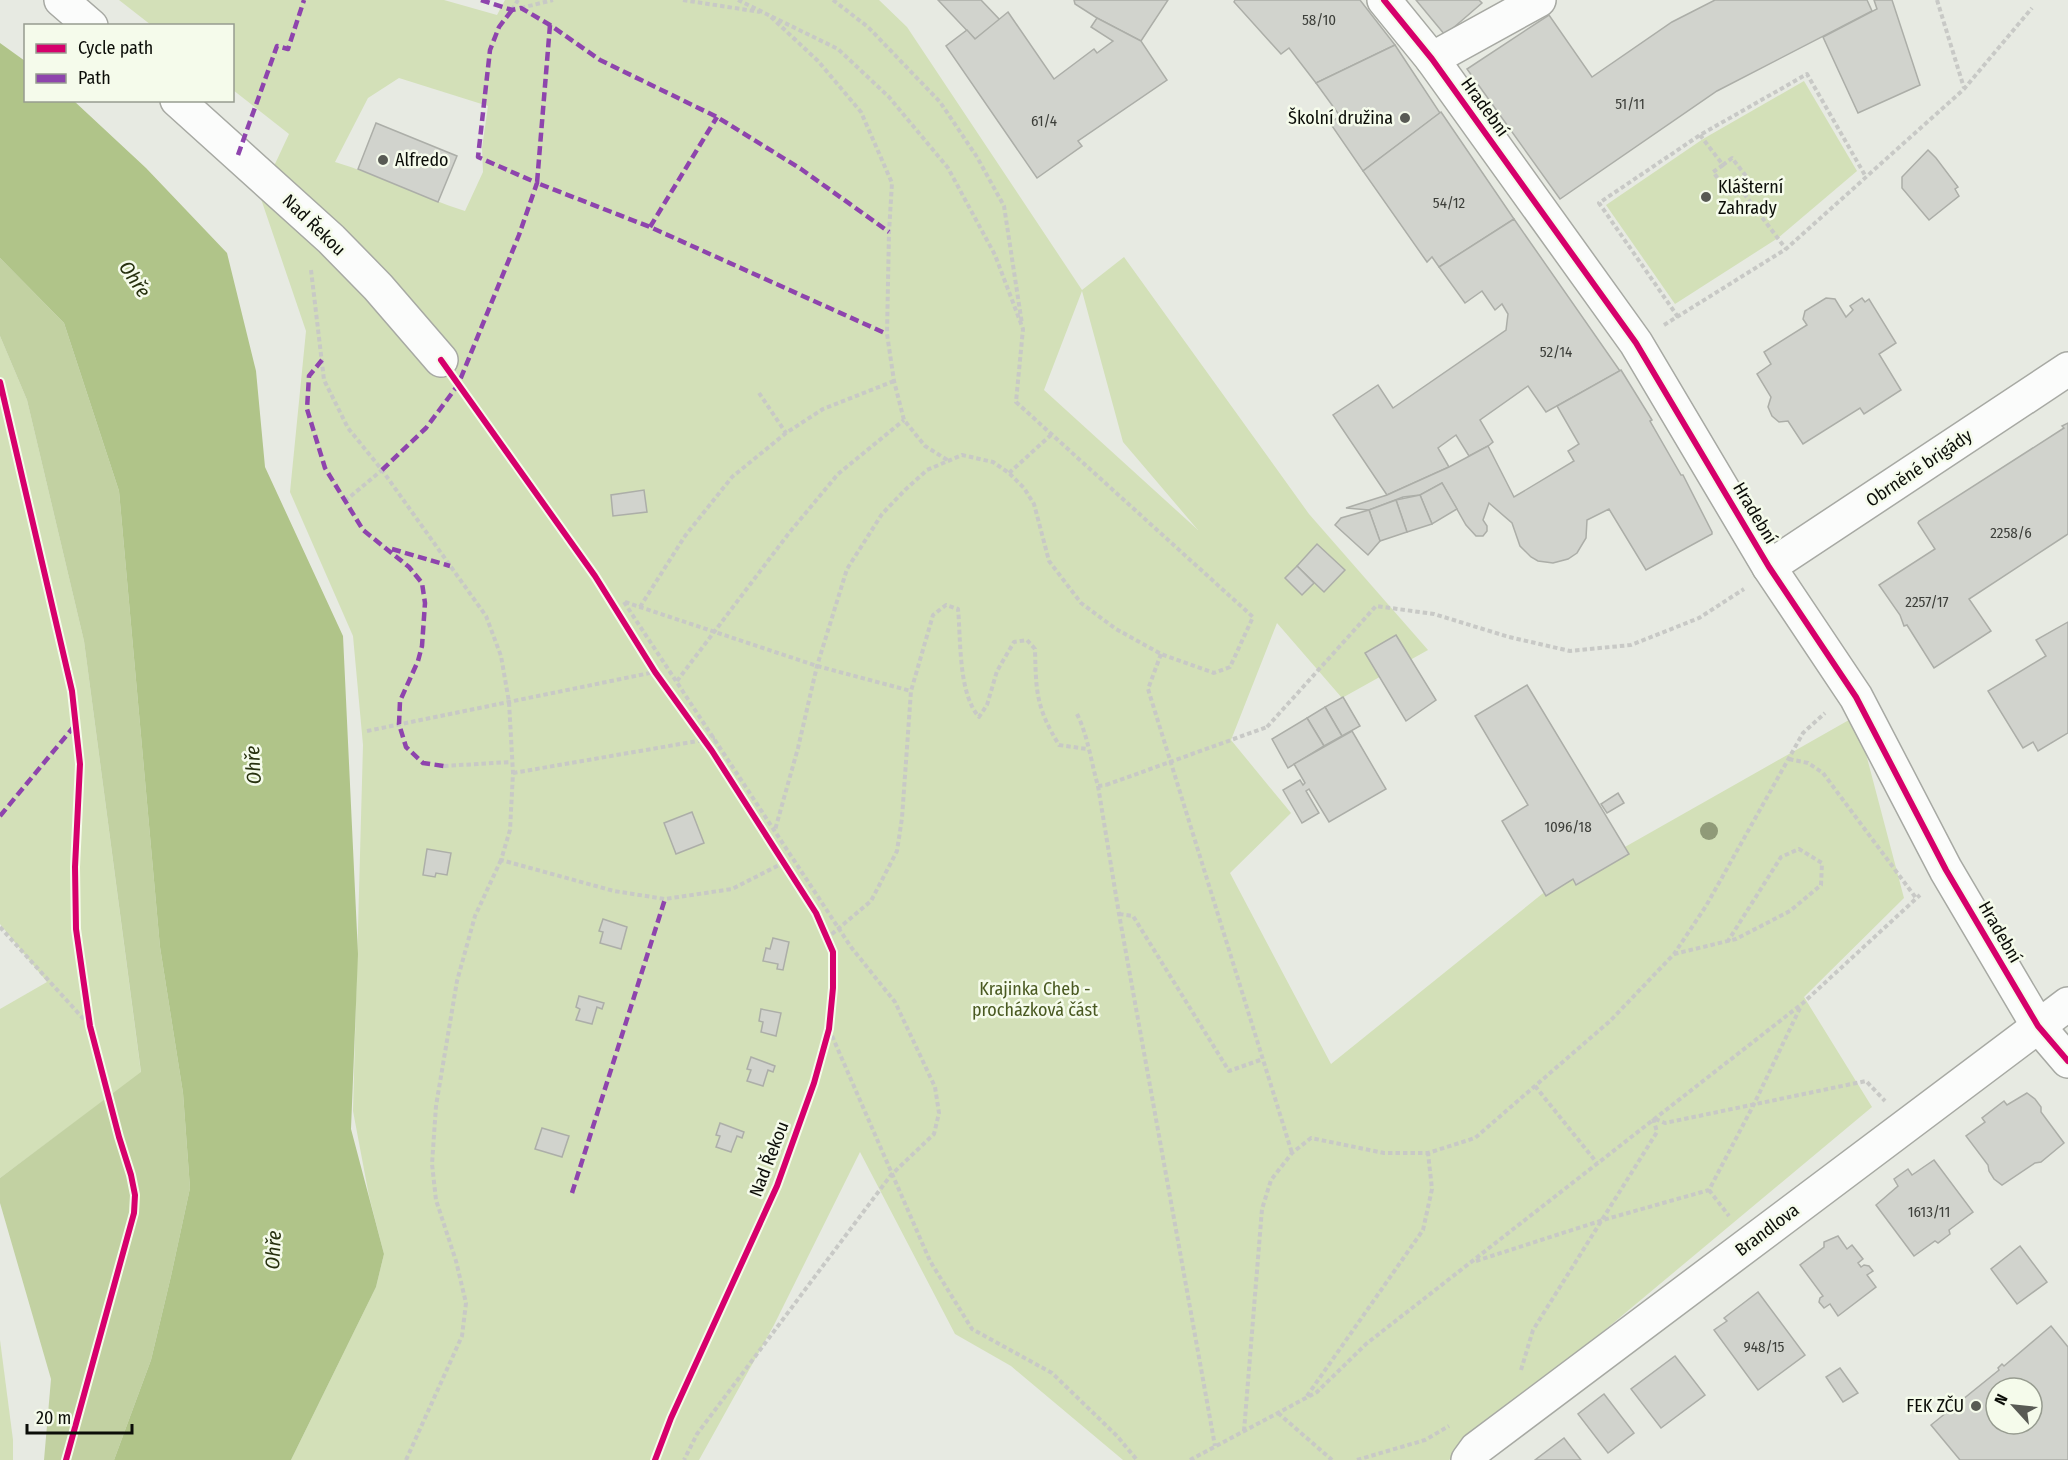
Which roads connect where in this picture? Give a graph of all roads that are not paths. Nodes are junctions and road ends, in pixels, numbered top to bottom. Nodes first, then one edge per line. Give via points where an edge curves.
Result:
1 (61, 0) edge
2 (1384, 0) edge
3 (1539, 0) edge
4 (89, 24) edge
5 (1432, 58) junction
6 (179, 102) edge
7 (441, 360) dead end
8 (2068, 369) edge
9 (1769, 567) junction
10 (2068, 1004) edge
11 (2038, 1026) junction
12 (2068, 1061) edge
13 (1468, 1460) edge

1 - 4 street
2 - 5 street, Hradební
3 - 5 street
5 - 9 street, Hradební via 1641,351
6 - 7 street, Nad Řekou via 303,213 378,287
8 - 9 street, Obrněné brigády
9 - 11 street, Hradební via 1856,697 1946,870
10 - 11 street, Brandlova
11 - 12 street, Hradební
11 - 13 street, Brandlova via 1897,1113 1538,1404 1476,1449

